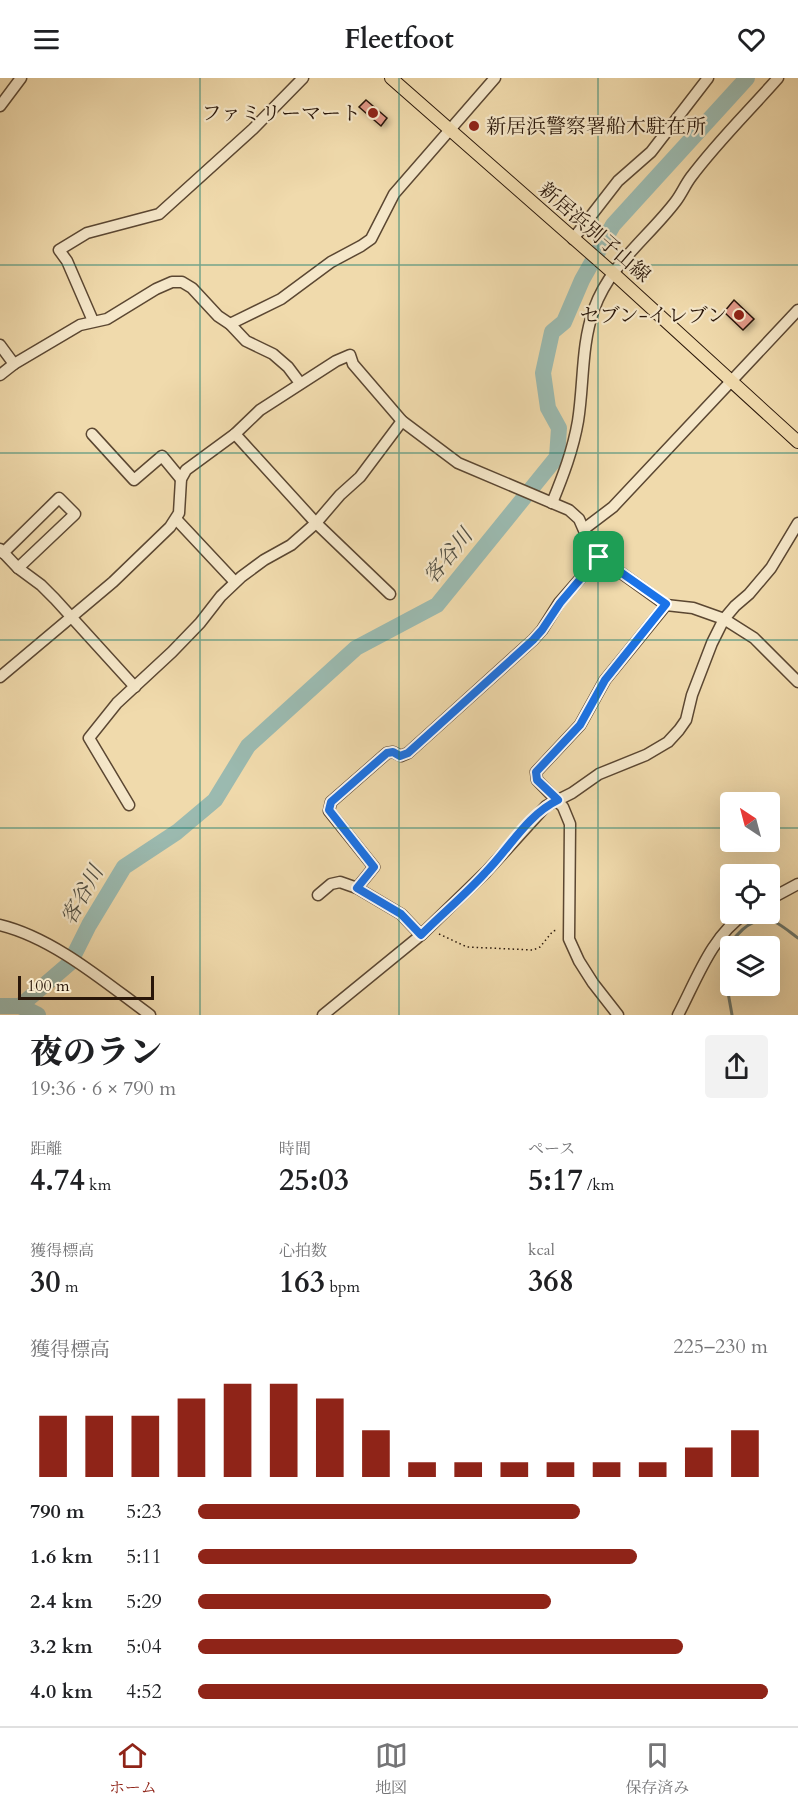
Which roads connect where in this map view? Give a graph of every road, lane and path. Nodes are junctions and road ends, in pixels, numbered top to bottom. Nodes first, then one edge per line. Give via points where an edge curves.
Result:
1 (21, 78) edge
2 (303, 78) edge
3 (391, 78) edge
4 (495, 78) edge
5 (708, 78) edge
6 (778, 78) edge
7 (0, 106) edge
8 (451, 131) junction
9 (575, 240) junction
10 (610, 270) junction
11 (798, 310) edge
12 (93, 321) junction
13 (230, 324) junction
14 (0, 345) edge
15 (14, 364) junction
16 (0, 375) edge
17 (733, 381) junction
18 (300, 383) junction
19 (402, 421) junction
20 (92, 434) dead end
21 (235, 434) junction
22 (798, 442) edge
23 (181, 478) junction
24 (550, 503) junction
25 (176, 519) junction
26 (316, 523) junction
27 (798, 523) edge
28 (584, 529) junction
29 (2, 551) edge
30 (599, 557) junction
31 (18, 568) junction
32 (235, 582) junction
33 (390, 594) dead end
34 (666, 604) junction
35 (70, 618) junction
36 (724, 619) junction
37 (0, 677) edge
38 (798, 682) edge
39 (135, 687) junction
40 (558, 800) junction
41 (129, 805) dead end
42 (798, 884) edge
43 (357, 888) junction
44 (780, 894) edge
45 (318, 895) dead end
46 (732, 924) edge
47 (0, 925) edge
48 (568, 929) junction
49 (424, 932) junction
50 (150, 1015) edge
51 (323, 1015) edge
52 (618, 1015) edge
53 (678, 1015) edge

1 - 7 street
2 - 12 street via 159,214 87,233 59,250
3 - 8 main road, 新居浜別子山線
4 - 8 street
5 - 9 street via 651,152 618,181
6 - 10 street via 690,178 676,201
8 - 9 main road, 新居浜別子山線
8 - 13 street via 394,194 371,239 331,262 281,299
9 - 10 main road, 新居浜別子山線
10 - 17 main road, 新居浜別子山線
10 - 24 street via 586,335 578,420 570,457
11 - 17 street
12 - 13 street via 116,315 156,289 182,282
12 - 15 street
13 - 18 street via 246,341 273,354
14 - 15 street
15 - 16 street
17 - 22 main road, 新居浜別子山線
17 - 28 street via 614,507
18 - 19 street via 350,355 353,364
18 - 21 street via 260,410
19 - 24 street via 458,463
19 - 26 street via 360,477
20 - 23 street via 134,480 162,456
21 - 23 street via 186,470
21 - 26 street
23 - 25 street
24 - 28 street via 568,510
25 - 32 street
25 - 35 street via 113,582
26 - 32 street
26 - 33 street
27 - 36 street via 771,568
28 - 30 street
29 - 31 street
29 - 31 street via 59,498 75,514
30 - 34 street
30 - 43 street via 533,640 408,753 387,753 331,802 329,810 374,867
31 - 35 street via 41,585
32 - 39 street
34 - 36 street
34 - 40 street via 605,680 580,725 536,772 537,780
35 - 37 street
35 - 39 street
36 - 38 street via 754,638
36 - 40 street via 692,695 686,720 668,742 599,774
39 - 41 street via 89,738
40 - 48 street via 570,824
40 - 49 street via 546,806
42 - 44 street
43 - 45 street via 340,882
43 - 49 street
46 - 53 street via 717,942
47 - 50 street via 17,929 53,948
48 - 49 path via 553,931 533,950 467,947
48 - 52 street via 579,961
49 - 51 street

